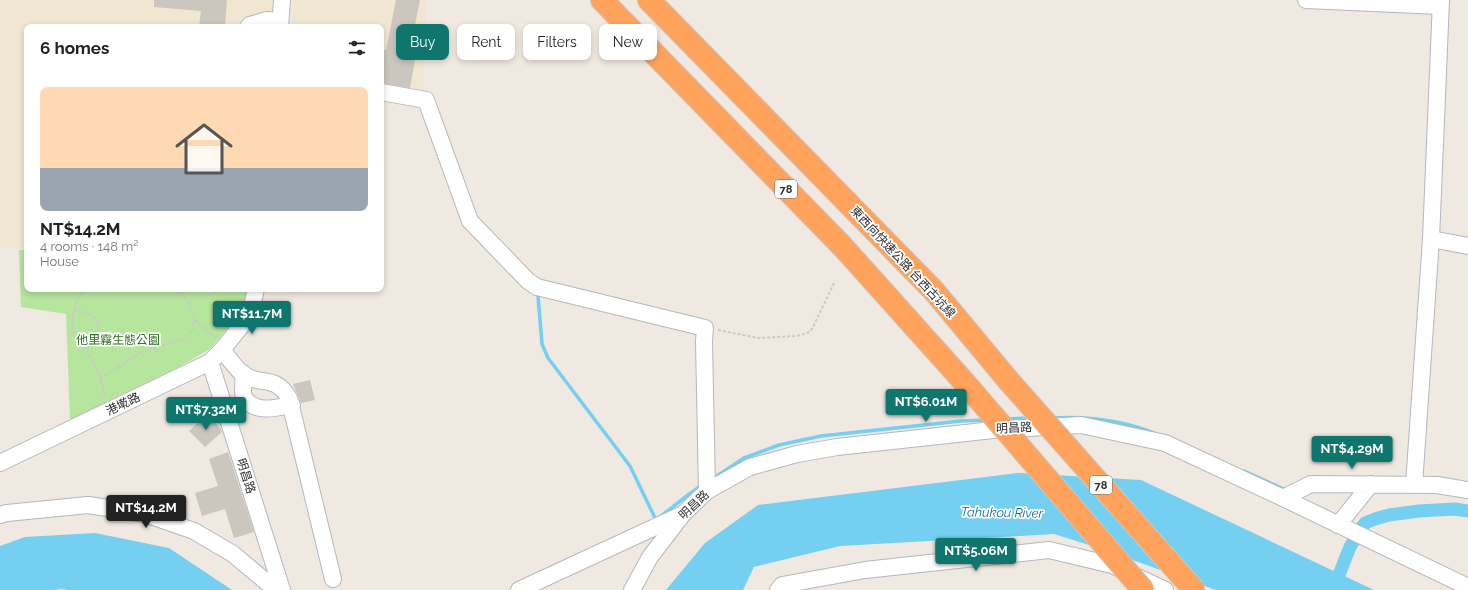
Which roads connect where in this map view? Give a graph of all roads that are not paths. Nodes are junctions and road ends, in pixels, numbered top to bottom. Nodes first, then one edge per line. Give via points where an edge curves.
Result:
1 (282, 0) edge
2 (602, 0) edge
3 (649, 0) edge
4 (1306, 0) edge
5 (1440, 3) edge
6 (253, 24) edge
7 (280, 24) edge
8 (384, 93) edge
9 (1431, 239) junction
10 (1468, 246) edge
11 (255, 292) edge
12 (223, 349) junction
13 (210, 362) junction
14 (243, 374) junction
15 (292, 405) junction
16 (0, 463) edge
17 (1371, 484) junction
18 (1414, 486) junction
19 (1468, 490) edge
20 (707, 491) junction
21 (1290, 495) junction
22 (683, 514) junction
23 (0, 515) edge
24 (1345, 529) junction
25 (333, 579) dead end
26 (1468, 587) edge
27 (276, 590) edge
28 (282, 590) edge
29 (519, 590) edge
30 (632, 590) edge
31 (778, 590) edge
32 (1143, 590) edge
33 (1165, 590) edge
34 (1194, 590) edge

1 - 7 street
2 - 32 highway, 78, bridge via 843,247 965,383
3 - 34 highway, 東西向快速公路 台西古坑線 / 78, bridge via 934,291 1008,380
4 - 5 street
5 - 9 street
6 - 7 street via 267,20
8 - 20 street via 426,100 470,221 528,281 537,287 705,328
9 - 10 street
9 - 18 street
11 - 12 street, 港墘路 via 250,315
12 - 13 street, 港墘路
12 - 14 street
13 - 16 street, 港墘路
13 - 28 street, 明昌路
14 - 15 street via 278,384
14 - 15 street via 243,393 254,407 265,409
15 - 25 street
17 - 18 street
17 - 21 street via 1311,484
17 - 24 street
18 - 19 street via 1437,485
20 - 21 street, 明昌路 via 750,467 797,454 993,430 1081,425 1165,443
20 - 22 street, 明昌路
21 - 24 street, 明昌路
22 - 29 street
22 - 30 street, 明昌路 via 650,557
23 - 27 street via 88,505 145,514 194,531 220,546
24 - 26 street, 明昌路
31 - 33 street via 782,585 865,570 1049,550 1112,565

